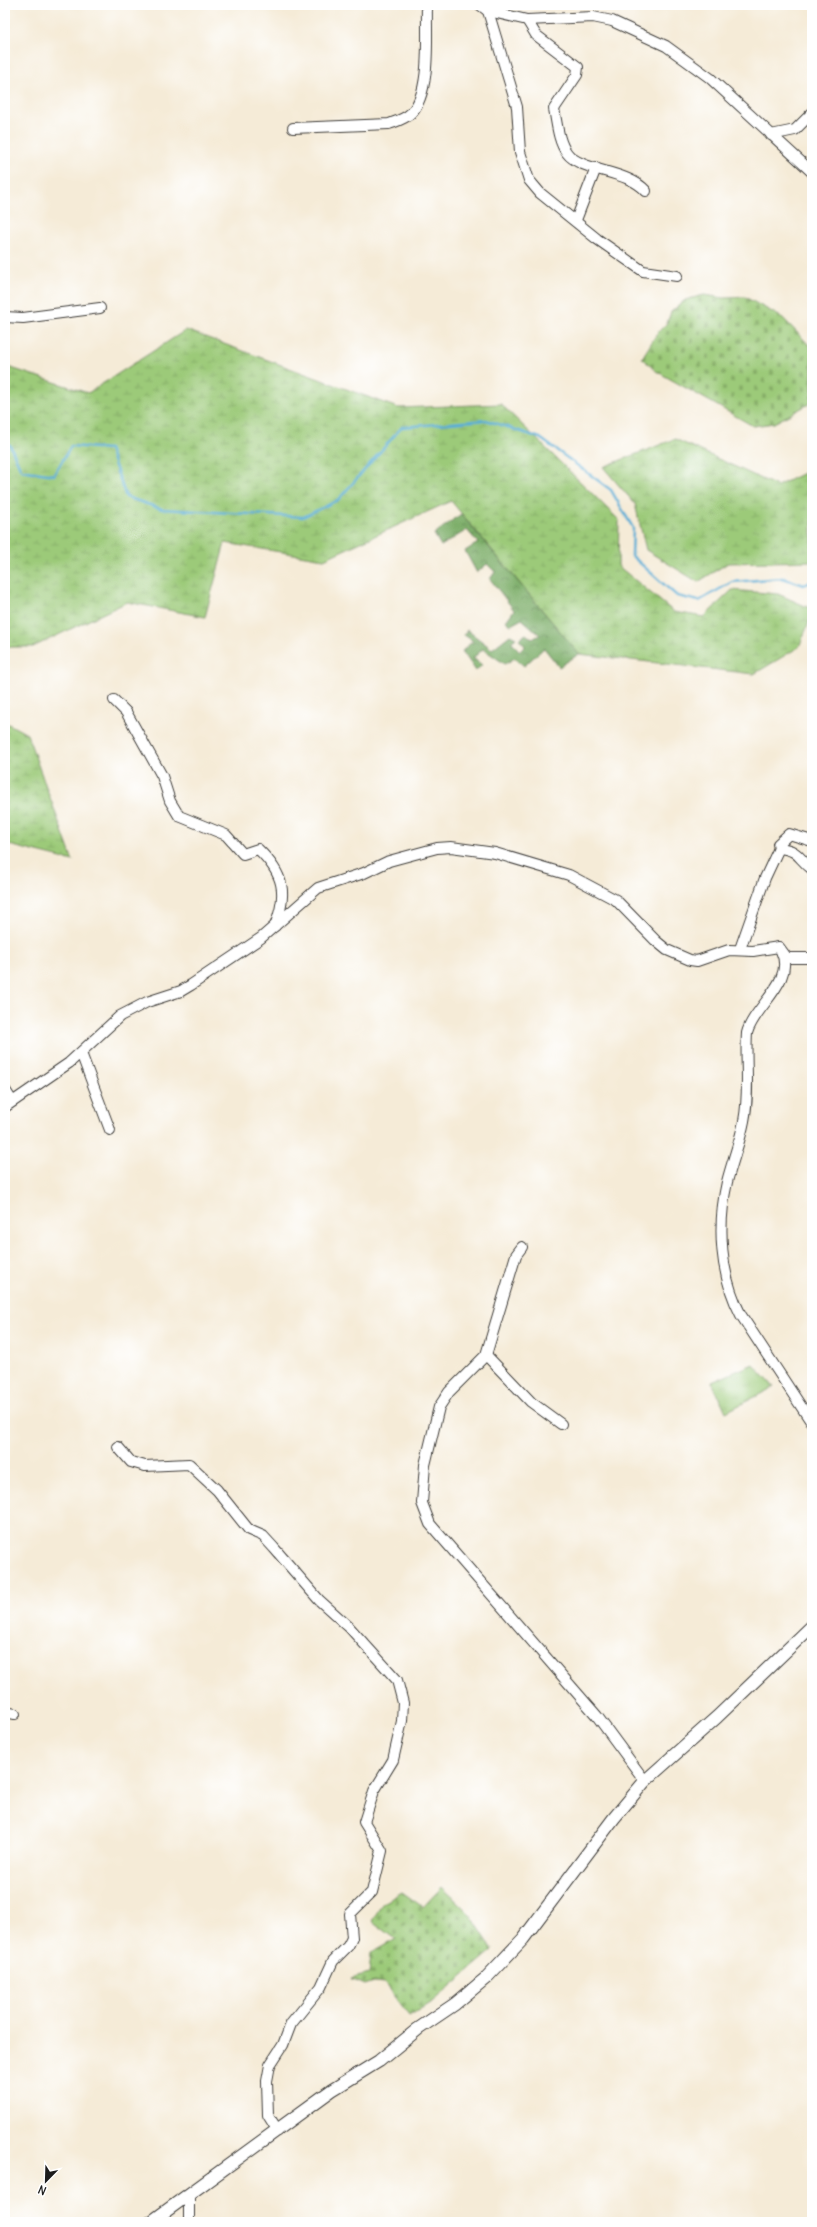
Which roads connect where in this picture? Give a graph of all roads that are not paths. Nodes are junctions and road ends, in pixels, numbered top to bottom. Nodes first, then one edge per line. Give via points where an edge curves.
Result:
1 (427, 5) edge
2 (484, 8) edge
3 (527, 20) junction
4 (812, 113) edge
5 (293, 128) dead end
6 (771, 135) junction
7 (596, 168) junction
8 (812, 172) edge
9 (646, 191) dead end
10 (576, 220) junction
11 (677, 276) dead end
12 (100, 308) dead end
13 (5, 317) edge
14 (114, 700) dead end
15 (812, 841) edge
16 (779, 848) junction
17 (812, 869) edge
18 (274, 928) junction
19 (779, 947) junction
20 (740, 949) junction
21 (812, 958) edge
22 (81, 1053) junction
23 (5, 1090) edge
24 (9, 1104) edge
25 (110, 1130) dead end
26 (522, 1247) dead end
27 (486, 1355) junction
28 (561, 1424) dead end
29 (812, 1424) edge
30 (118, 1447) dead end
31 (812, 1626) edge
32 (645, 1781) junction
33 (278, 2131) junction
34 (189, 2196) junction
35 (151, 2222) edge
36 (189, 2222) edge

1 - 5 street via 426,73 418,104 411,114 389,124
2 - 3 street
2 - 10 street via 516,107 520,152 525,173 540,193
3 - 6 street via 593,17 612,21 666,46 710,78
3 - 7 street via 536,35 578,67 577,75 554,109 561,143 568,154
4 - 6 street via 795,130
6 - 8 street
7 - 9 street via 629,178
7 - 10 street
10 - 11 street via 597,239 643,271
12 - 13 street via 23,318
14 - 18 street via 126,712 140,735 162,776 170,802 179,816 226,835 243,854 258,849 268,859 276,872 283,894 283,906
15 - 16 street via 789,834 778,844
16 - 17 street via 799,854
16 - 20 street via 764,878
18 - 20 street via 325,884 348,880 389,860 407,855 438,848 464,848 542,866 592,886 616,900 656,941 679,956 697,960
18 - 22 street via 181,991 152,1000 120,1016 96,1036
19 - 20 street via 753,951
19 - 21 street via 787,958
19 - 29 street via 784,956 784,972 749,1024 747,1033 747,1097 744,1120 723,1206 723,1248 727,1282 741,1315
22 - 24 street
22 - 25 street
23 - 24 street
26 - 27 street via 516,1255
27 - 28 street via 531,1402
27 - 32 street via 449,1392 439,1407 425,1465 422,1503 430,1524 597,1716
30 - 33 street via 131,1462 145,1466 189,1464 217,1490 249,1530 263,1536 323,1604 390,1670 400,1688 403,1703 402,1721 393,1760 374,1791 364,1822 382,1851 372,1892 350,1914 352,1938 348,1946 333,1961 321,1987 291,2024 283,2045 270,2065 266,2082 268,2115
31 - 32 main road via 718,1717
32 - 33 main road via 523,1939 486,1978 379,2061 332,2090
33 - 34 main road
34 - 35 main road
34 - 36 street

